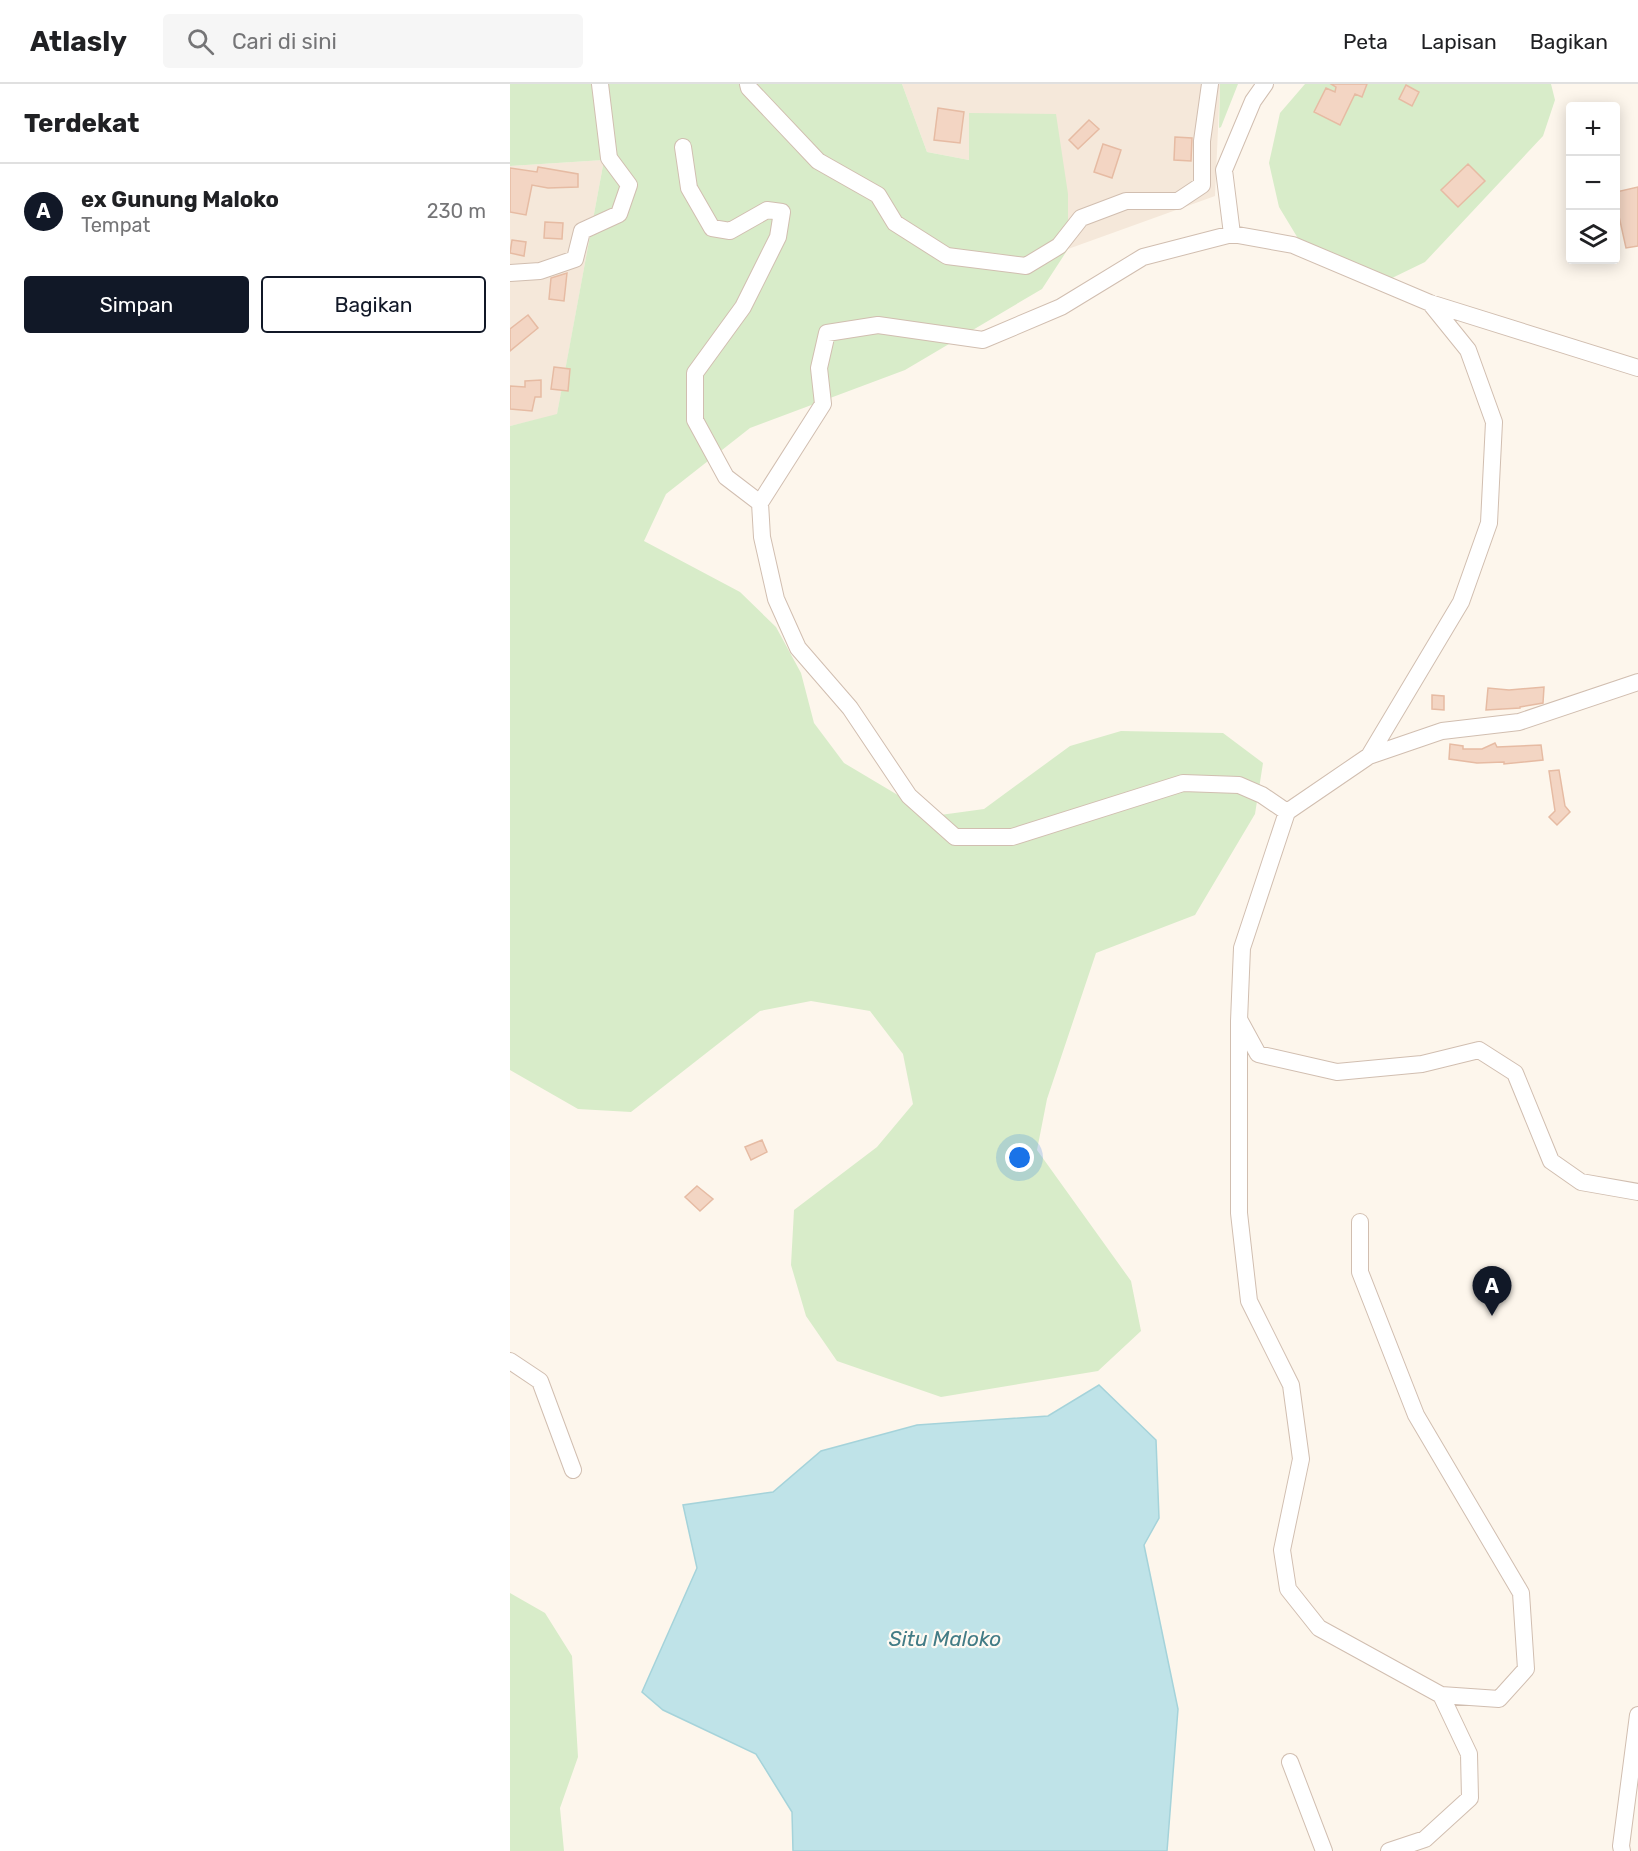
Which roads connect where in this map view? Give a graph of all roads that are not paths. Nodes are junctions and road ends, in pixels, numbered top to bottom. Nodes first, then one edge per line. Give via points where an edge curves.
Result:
1 (600, 84) edge
2 (748, 84) edge
3 (1210, 84) edge
4 (1265, 84) edge
5 (683, 147) dead end
6 (1232, 234) junction
7 (510, 273) edge
8 (1430, 303) junction
9 (1638, 368) edge
10 (760, 504) junction
11 (1638, 682) edge
12 (1369, 756) junction
13 (1287, 812) junction
14 (1239, 1021) junction
15 (1638, 1192) edge
16 (1360, 1222) dead end
17 (510, 1361) edge
18 (573, 1470) dead end
19 (1442, 1695) junction
20 (1638, 1715) edge
21 (1290, 1762) dead end
22 (1324, 1851) edge
23 (1389, 1851) edge
24 (1622, 1851) edge

1 - 7 street via 609,158 629,185 619,214 582,231 575,259 540,271
2 - 3 street via 818,161 878,195 895,223 947,256 1026,266 1059,246 1081,218 1126,201 1178,201 1202,185 1202,141
4 - 6 street via 1253,101 1224,170
5 - 10 street via 689,188 712,228 730,231 766,210 782,212 778,237 743,307 695,373 695,420 726,477
6 - 8 street via 1293,245
6 - 10 street via 1143,257 1061,307 983,340 878,325 827,333 819,368 823,404
8 - 9 street
8 - 12 street via 1468,350 1494,422 1488,523 1461,602
10 - 13 street via 762,537 776,599 798,648 850,708 909,796 955,837 1012,837 1183,783 1239,785
11 - 12 street via 1519,722 1442,731
12 - 13 street
13 - 14 street via 1242,948
14 - 15 street via 1258,1053 1337,1072 1422,1064 1479,1050 1515,1073 1551,1161 1581,1182
14 - 19 street via 1239,1213 1249,1301 1291,1385 1301,1459 1282,1550 1288,1589 1319,1628
16 - 19 street via 1360,1272 1416,1415 1521,1593 1526,1669 1499,1699
17 - 18 street via 540,1381
19 - 23 street via 1469,1754 1470,1798 1425,1839
20 - 24 street
21 - 22 street

